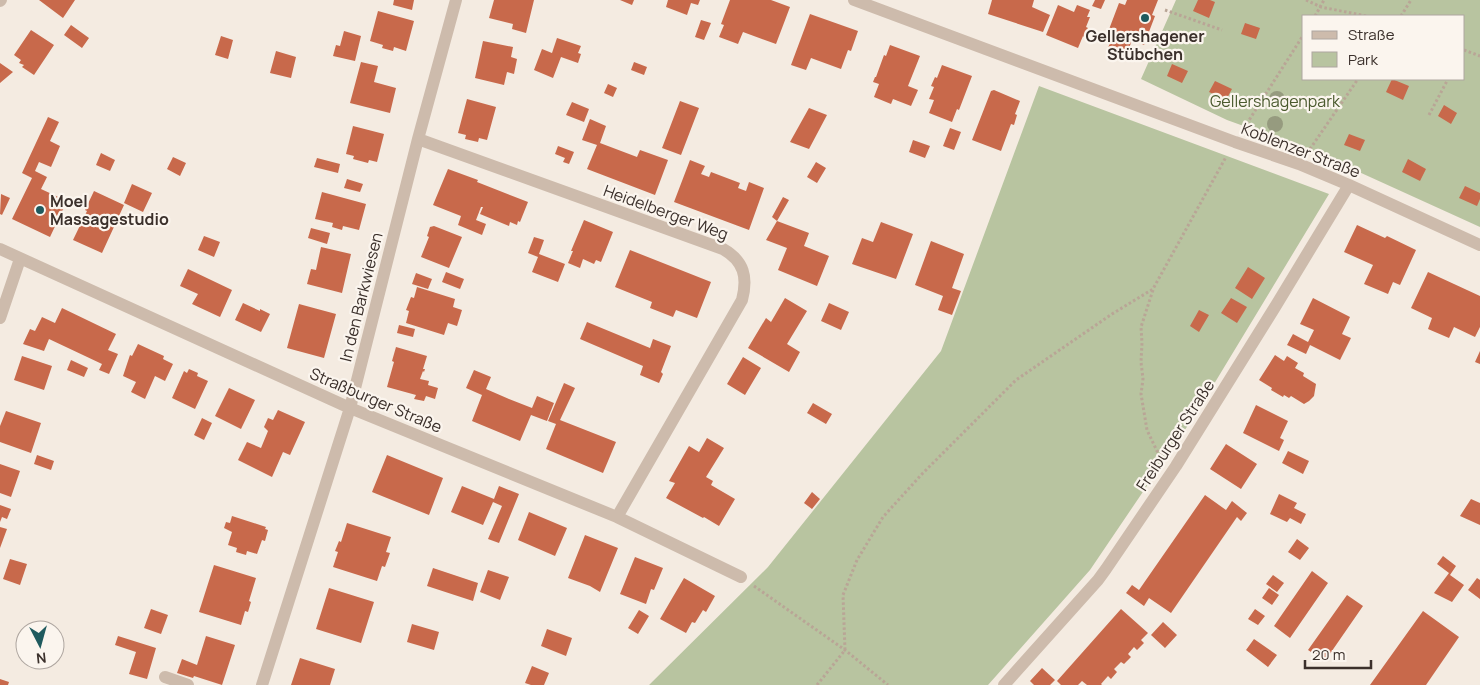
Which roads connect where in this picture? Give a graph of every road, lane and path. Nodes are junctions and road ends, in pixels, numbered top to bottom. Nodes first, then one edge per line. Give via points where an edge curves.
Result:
1 (456, 0) edge
2 (854, 0) edge
3 (1306, 0) edge
4 (1324, 0) edge
5 (1411, 0) edge
6 (1321, 7) junction
7 (1166, 10) dead end
8 (1316, 15) edge
9 (1361, 15) edge
10 (1402, 15) edge
11 (1222, 30) dead end
12 (1302, 37) edge
13 (1465, 50) edge
14 (1480, 56) edge
15 (1357, 80) edge
16 (1447, 80) edge
17 (1428, 115) dead end
18 (418, 139) junction
19 (1235, 142) junction
20 (1300, 164) junction
21 (1349, 184) junction
22 (1480, 245) edge
23 (0, 249) edge
24 (20, 259) junction
25 (1153, 289) junction
26 (0, 318) edge
27 (350, 408) junction
28 (1176, 466) junction
29 (617, 517) junction
30 (741, 576) joint
31 (845, 650) junction
32 (165, 677) dead end
33 (188, 685) edge
34 (262, 685) edge
35 (817, 685) edge
36 (888, 685) edge
37 (1004, 685) edge

1 - 18 street, In den Barkwiesen
2 - 19 street, Koblenzer Straße
3 - 6 path
4 - 6 path
5 - 10 path
6 - 8 path
6 - 9 path
7 - 11 path
12 - 19 path
13 - 14 path
15 - 20 path
16 - 17 path
18 - 27 street, In den Barkwiesen
18 - 29 street, Heidelberger Weg via 722,249 737,259 744,272 742,300
19 - 20 street, Koblenzer Straße
19 - 25 path
20 - 21 street, Koblenzer Straße
21 - 22 street, Koblenzer Straße
21 - 28 street, Freiburger Straße
23 - 24 street, Straßburger Straße
24 - 26 street
24 - 27 street, Straßburger Straße
25 - 28 path via 1141,327 1141,394 1147,430 1157,451
25 - 31 path via 1016,380 883,517 857,560 843,595
27 - 29 street, Straßburger Straße
27 - 34 street, In den Barkwiesen
28 - 37 street, Freiburger Straße via 1098,580
29 - 30 street, Straßburger Straße
30 - 31 path
31 - 35 path
31 - 36 path
32 - 33 street

